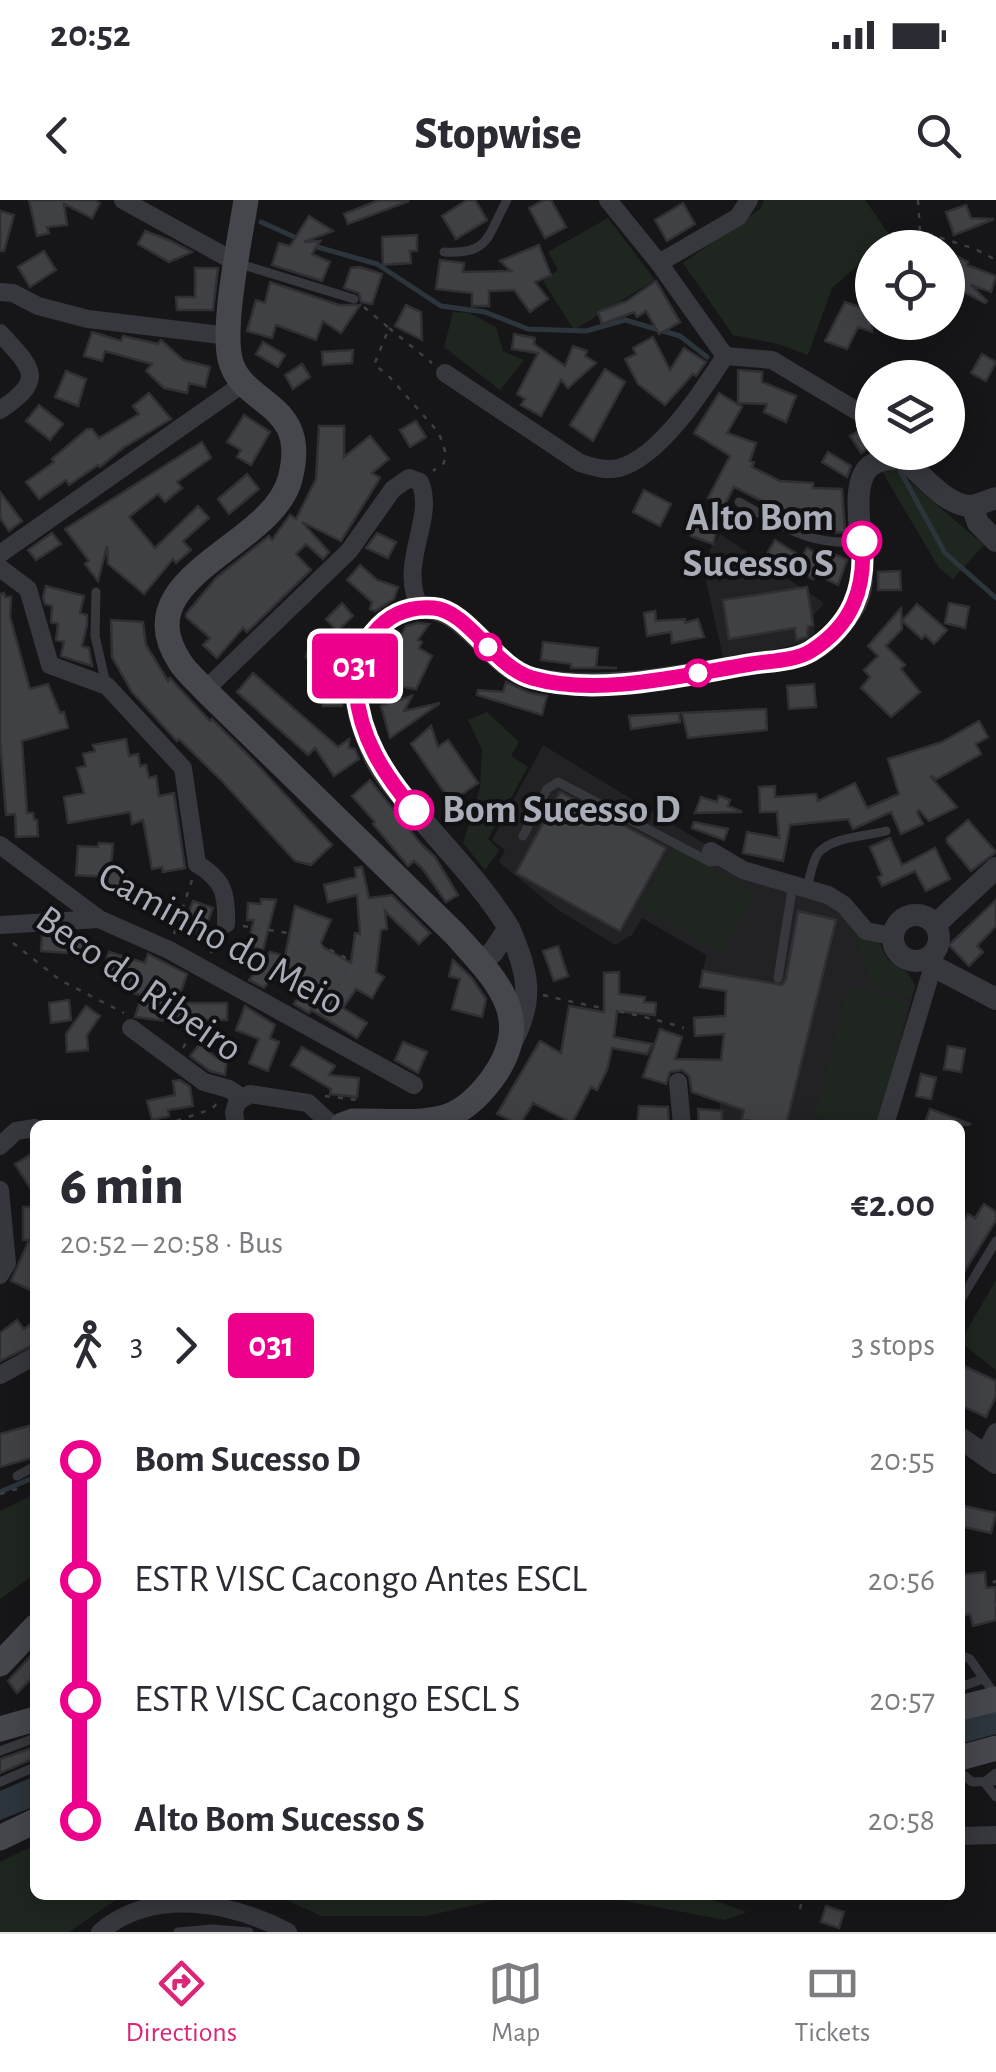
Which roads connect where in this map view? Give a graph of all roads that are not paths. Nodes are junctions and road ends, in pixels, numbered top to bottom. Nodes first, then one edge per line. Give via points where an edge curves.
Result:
1 (123, 200) edge
2 (246, 200) edge
3 (506, 200) edge
4 (608, 200) edge
5 (749, 200) edge
6 (444, 252) dead end
7 (237, 263) junction
8 (659, 263) junction
9 (0, 292) edge
10 (354, 299) road end
11 (0, 333) edge
12 (229, 336) junction
13 (725, 356) junction
14 (445, 373) road end
15 (244, 383) junction
16 (0, 410) edge
17 (855, 410) edge
18 (867, 470) edge
19 (918, 470) edge
20 (996, 498) edge
21 (739, 502) dead end
22 (972, 506) junction
23 (862, 541) junction
24 (996, 542) edge
25 (0, 554) edge
26 (0, 568) edge
27 (96, 592) dead end
28 (420, 608) junction
29 (107, 686) junction
30 (205, 690) junction
31 (886, 832) dead end
32 (523, 836) dead end
33 (0, 846) edge
34 (717, 854) joint
35 (995, 871) edge
36 (800, 886) junction
37 (100, 919) junction
38 (226, 924) road end
39 (0, 925) edge
40 (935, 925) junction
41 (509, 928) junction
42 (892, 936) junction
43 (481, 962) junction
44 (930, 962) junction
45 (778, 978) dead end
46 (996, 999) edge
47 (131, 1028) road end
48 (509, 1047) junction
49 (678, 1082) dead end
50 (414, 1085) dead end
51 (235, 1093) junction
52 (462, 1119) edge
53 (236, 1120) edge
54 (327, 1120) edge
55 (396, 1120) edge
56 (682, 1120) edge
57 (886, 1120) edge
58 (30, 1129) edge
59 (0, 1146) edge
60 (0, 1190) edge
61 (996, 1241) edge
62 (0, 1276) edge
63 (965, 1293) edge
64 (30, 1359) edge
65 (0, 1375) edge
66 (996, 1432) edge
67 (965, 1442) edge
68 (990, 1459) edge
69 (30, 1469) edge
70 (17, 1476) dead end
71 (30, 1632) edge
72 (965, 1659) edge
73 (0, 1664) edge
74 (974, 1665) junction
75 (965, 1667) edge
76 (965, 1688) edge
77 (992, 1691) edge
78 (965, 1705) edge
79 (30, 1719) edge
80 (0, 1728) edge
81 (30, 1740) edge
82 (996, 1748) edge
83 (0, 1751) edge
84 (965, 1757) edge
85 (30, 1768) edge
86 (996, 1773) edge
87 (965, 1776) edge
88 (0, 1782) edge
89 (984, 1782) junction
90 (996, 1785) edge
91 (996, 1797) edge
92 (30, 1823) edge
93 (996, 1835) edge
94 (965, 1836) edge
95 (0, 1838) edge
96 (100, 1932) edge
97 (178, 1932) edge
98 (249, 1932) edge
99 (288, 1932) edge

1 - 7 street
2 - 7 main road
3 - 6 lane via 481,247 468,254
4 - 8 street
5 - 8 street via 738,217
7 - 10 lane
7 - 12 main road
8 - 13 street
9 - 12 street via 88,319
11 - 16 street via 32,373 22,395
12 - 15 main road via 229,355
13 - 14 street via 694,402 646,453 620,468 580,462
13 - 17 street via 772,360
15 - 25 street
15 - 30 main road via 278,410 294,453 290,483 265,521 186,581 172,600 173,646
18 - 23 street via 859,498
19 - 22 street via 949,498
20 - 22 street
21 - 23 lane via 800,536
22 - 24 street
23 - 28 street via 858,601 833,635 807,654 684,675 596,686 532,678 510,668 449,614
26 - 29 street via 28,589 50,665
27 - 29 lane via 95,636
28 - 30 street via 410,578 424,496 420,482 409,478 349,551
28 - 41 street via 384,621 366,644 355,666 357,708 391,784
29 - 38 street via 184,768 198,864 227,892
30 - 43 main road
31 - 36 lane via 822,850
32 - 34 lane via 547,789 558,782 710,862
33 - 37 street, Caminho do Meio
34 - 36 street via 769,880
35 - 40 street
36 - 42 street via 844,905 866,930
36 - 45 lane
37 - 39 street
37 - 50 street, Caminho do Meio
40 - 42 street via 910,916
40 - 44 street via 939,937
41 - 43 street
41 - 48 street via 525,965 527,991
42 - 44 street via 904,958
43 - 48 main road via 508,1000
44 - 46 street
44 - 57 street
47 - 51 street, Beco do Ribeiro via 204,1082
48 - 52 main road
49 - 56 street
51 - 53 street
51 - 54 street via 308,1103
52 - 55 main road
58 - 59 street via 16,1131
60 - 62 street via 7,1263
61 - 63 lane
64 - 65 street
66 - 68 street
67 - 68 street
69 - 70 lane
71 - 73 main road
72 - 74 lane
74 - 75 lane
74 - 77 lane
76 - 77 lane
77 - 78 main road
79 - 80 main road
81 - 83 lane
82 - 84 main road
85 - 88 lane
86 - 89 lane
87 - 89 lane
89 - 90 lane
89 - 91 lane
92 - 95 main road
93 - 94 street
96 - 99 street via 118,1917 176,1904 250,1914
97 - 98 lane

